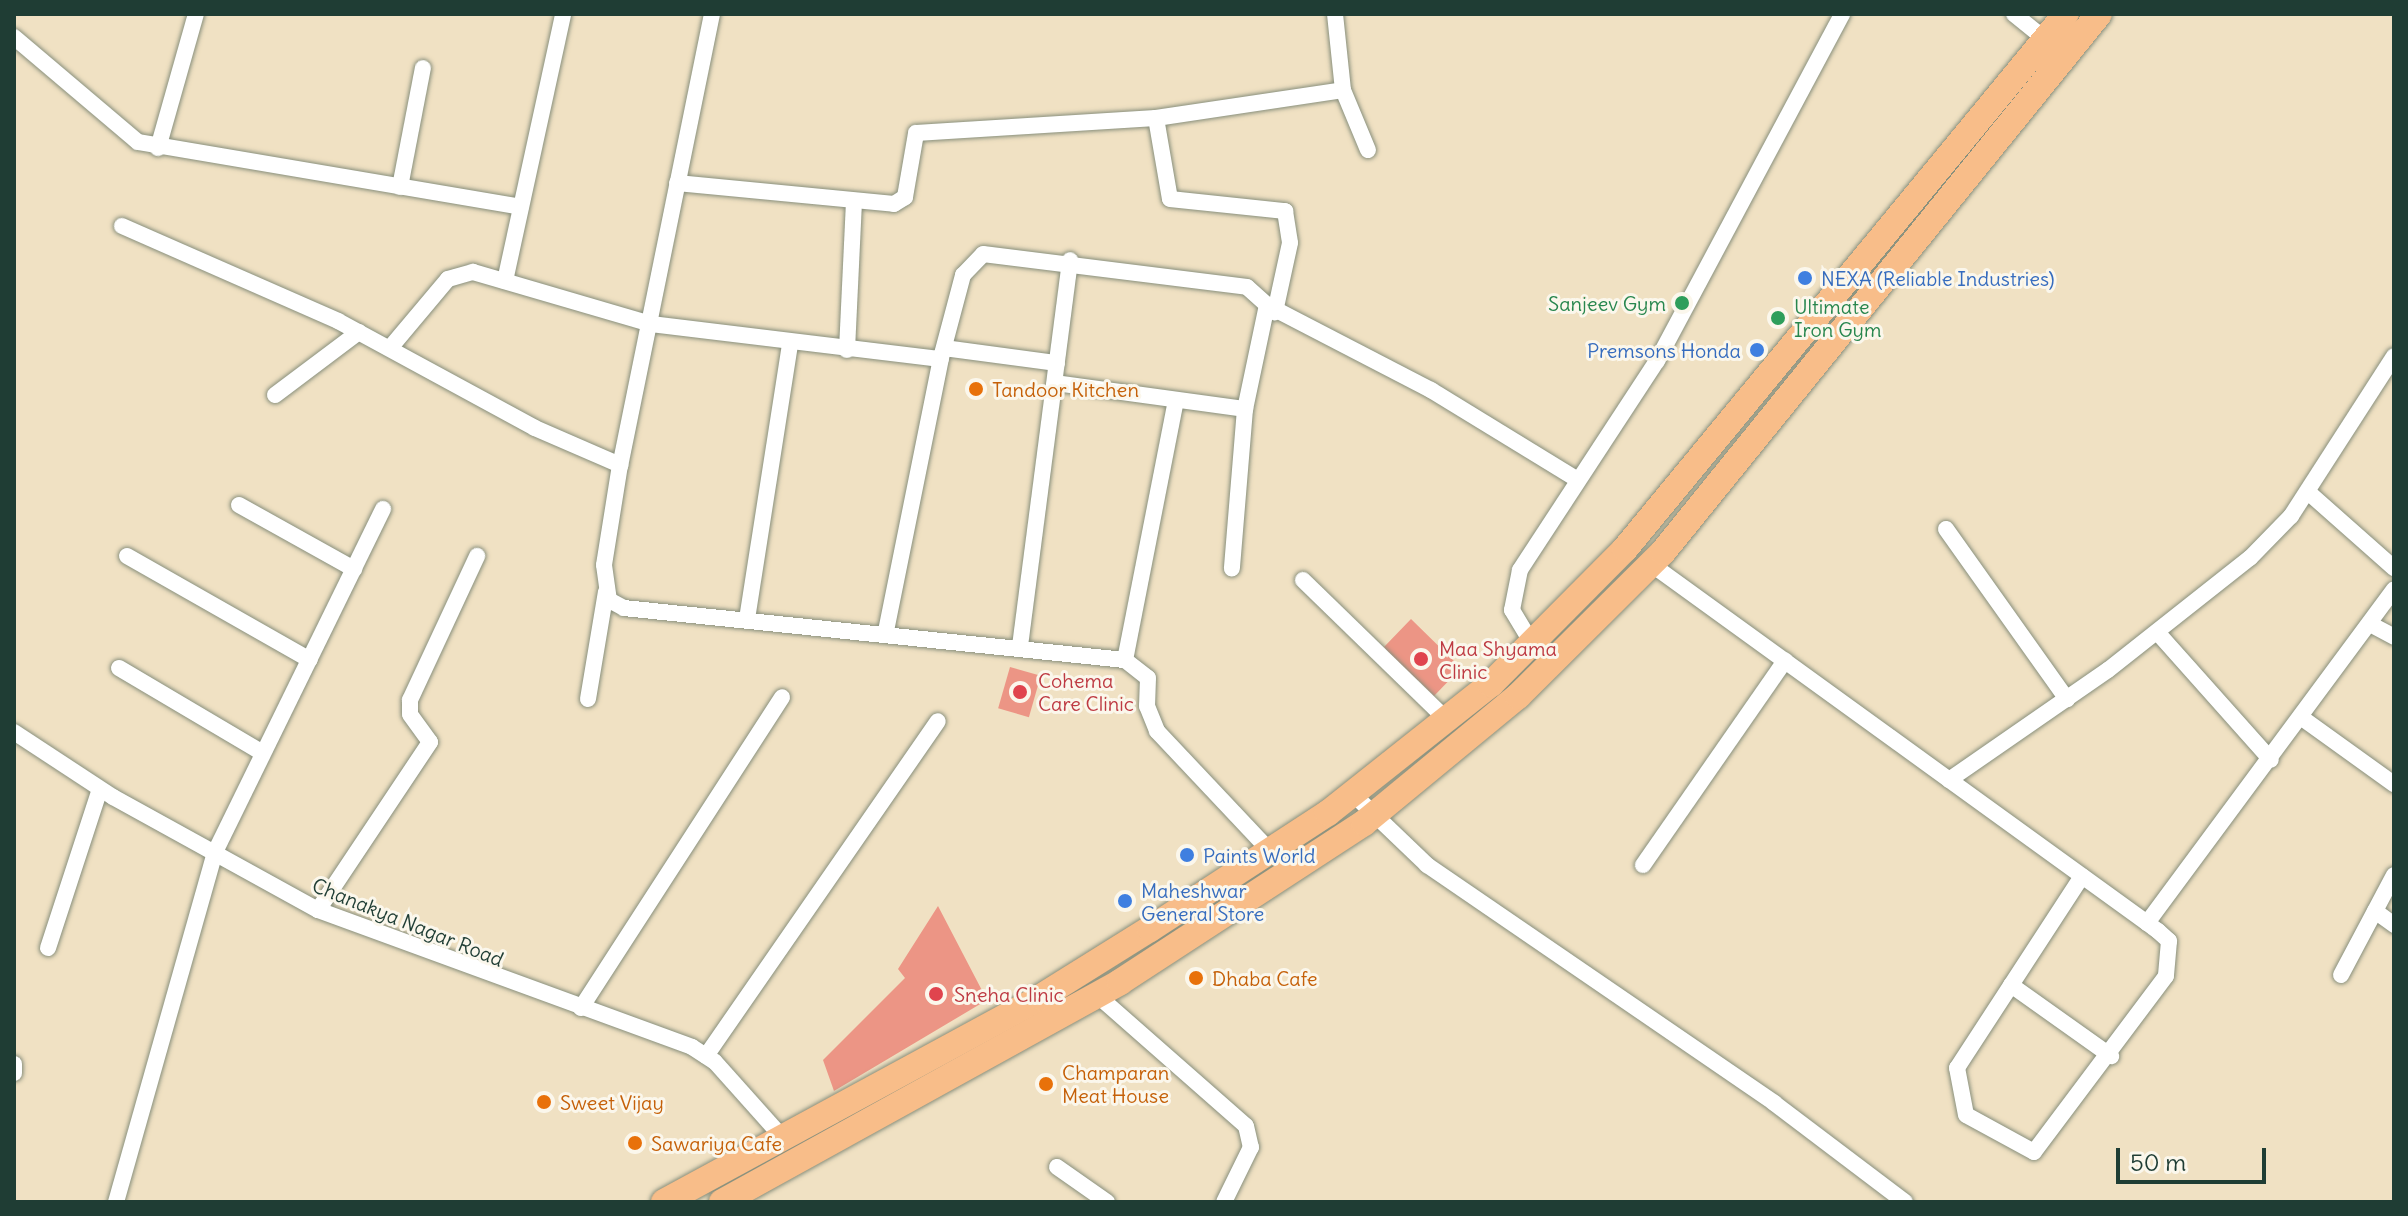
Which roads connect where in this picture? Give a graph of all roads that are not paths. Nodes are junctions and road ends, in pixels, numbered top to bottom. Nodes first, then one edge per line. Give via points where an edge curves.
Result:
1 (196, 14) edge
2 (563, 14) edge
3 (712, 14) edge
4 (1335, 14) edge
5 (1842, 14) edge
6 (2014, 14) edge
7 (2066, 14) edge
8 (2099, 14) edge
9 (14, 37) edge
10 (2044, 38) junction
11 (423, 68) dead end
12 (1343, 90) junction
13 (1156, 118) junction
14 (158, 148) junction
15 (1368, 150) dead end
16 (677, 183) junction
17 (400, 187) junction
18 (854, 204) junction
19 (521, 207) junction
20 (122, 226) dead end
21 (1070, 260) junction
22 (505, 281) junction
23 (1271, 309) junction
24 (651, 324) junction
25 (359, 332) junction
26 (790, 344) junction
27 (390, 348) junction
28 (847, 350) junction
29 (942, 354) junction
30 (2394, 356) edge
31 (1057, 363) junction
32 (1055, 383) junction
33 (275, 395) dead end
34 (1175, 404) junction
35 (1245, 409) junction
36 (620, 465) junction
37 (1578, 480) junction
38 (2308, 492) junction
39 (239, 505) dead end
40 (383, 509) dead end
41 (1946, 529) dead end
42 (127, 556) dead end
43 (477, 556) dead end
44 (1651, 564) junction
45 (1232, 568) dead end
46 (2394, 568) edge
47 (354, 569) junction
48 (1303, 580) dead end
49 (2394, 589) edge
50 (606, 591) junction
51 (747, 619) junction
52 (2370, 624) junction
53 (886, 631) junction
54 (2157, 632) junction
55 (2394, 637) edge
56 (1533, 645) junction
57 (1020, 646) junction
58 (310, 660) junction
59 (1125, 660) junction
60 (1785, 661) junction
61 (119, 668) dead end
62 (782, 697) dead end
63 (588, 699) dead end
64 (2067, 699) junction
65 (2302, 718) junction
66 (1447, 720) junction
67 (938, 721) dead end
68 (14, 732) edge
69 (263, 753) junction
70 (2271, 760) junction
71 (1949, 780) junction
72 (2394, 784) edge
73 (100, 789) junction
74 (1353, 794) junction
75 (1372, 816) junction
76 (1270, 851) junction
77 (215, 852) junction
78 (1643, 865) dead end
79 (2394, 875) edge
80 (2082, 876) junction
81 (318, 910) junction
82 (2375, 911) junction
83 (2147, 923) junction
84 (2394, 925) edge
85 (48, 948) dead end
86 (2341, 975) dead end
87 (2011, 985) junction
88 (1097, 995) junction
89 (581, 1008) junction
90 (706, 1056) junction
91 (2111, 1056) junction
92 (14, 1064) edge
93 (14, 1073) edge
94 (783, 1138) junction
95 (1057, 1167) dead end
96 (116, 1202) edge
97 (664, 1202) edge
98 (722, 1202) edge
99 (1107, 1202) edge
100 (1224, 1202) edge
101 (1905, 1202) edge

1 - 14 street
2 - 19 street
3 - 16 street
4 - 12 street
5 - 37 street via 1657,361
6 - 10 street
7 - 10 highway
8 - 44 highway
9 - 14 street via 126,135
10 - 56 highway via 1625,549
11 - 17 street
12 - 13 street
12 - 15 street
13 - 18 street via 916,133 905,197 894,204
13 - 23 street via 1170,199 1285,211 1290,243
14 - 17 street
16 - 18 street
16 - 24 street
17 - 19 street
18 - 28 street
19 - 22 street
20 - 25 street
21 - 23 street via 1247,287
21 - 29 street via 1000,253 971,260
21 - 31 street
22 - 24 street
22 - 27 street via 460,271
23 - 35 street
23 - 37 street via 1431,390
24 - 26 street
24 - 36 street
25 - 27 street
25 - 33 street
26 - 28 street
26 - 51 street
27 - 36 street via 535,428
28 - 29 street
29 - 31 street
29 - 53 street
30 - 38 street
31 - 32 street
32 - 34 street
32 - 57 street
34 - 35 street
34 - 59 street
35 - 45 street
36 - 50 street
37 - 56 street via 1511,590 1512,610
38 - 46 street
38 - 54 street via 2250,558
39 - 47 street
40 - 47 street
41 - 64 street
42 - 58 street
43 - 81 street via 410,700 410,714 430,742
44 - 60 street
44 - 75 highway via 1518,696
47 - 58 street
48 - 66 street
49 - 52 street
50 - 51 street via 624,608
50 - 63 street
51 - 53 street
52 - 55 street
52 - 65 street
53 - 57 street
54 - 64 street
54 - 70 street
56 - 66 highway
57 - 59 street
58 - 69 street
59 - 76 street via 1148,678 1147,706 1157,731
60 - 71 street
60 - 78 street
61 - 69 street
62 - 89 street
64 - 71 street
65 - 70 street
65 - 72 street
66 - 74 highway
67 - 90 street
68 - 73 street, Chanakya Nagar Road
69 - 77 street
70 - 83 street
71 - 80 street
73 - 77 street, Chanakya Nagar Road
73 - 85 street
74 - 75 street
74 - 76 highway
75 - 88 highway
75 - 101 street via 1427,865 1774,1103
76 - 94 highway via 1041,997
77 - 81 street, Chanakya Nagar Road
77 - 96 street
79 - 82 street
80 - 83 street
80 - 87 street
81 - 89 street, Chanakya Nagar Road
82 - 84 street
82 - 86 street
83 - 91 street via 2169,941 2171,965
87 - 91 street
87 - 91 street via 1961,1056 1966,1115 2021,1149 2042,1149
88 - 98 highway
88 - 100 street via 1246,1126 1251,1147
89 - 90 street, Chanakya Nagar Road
90 - 94 street, Chanakya Nagar Road
92 - 93 street
94 - 97 highway
95 - 99 street

